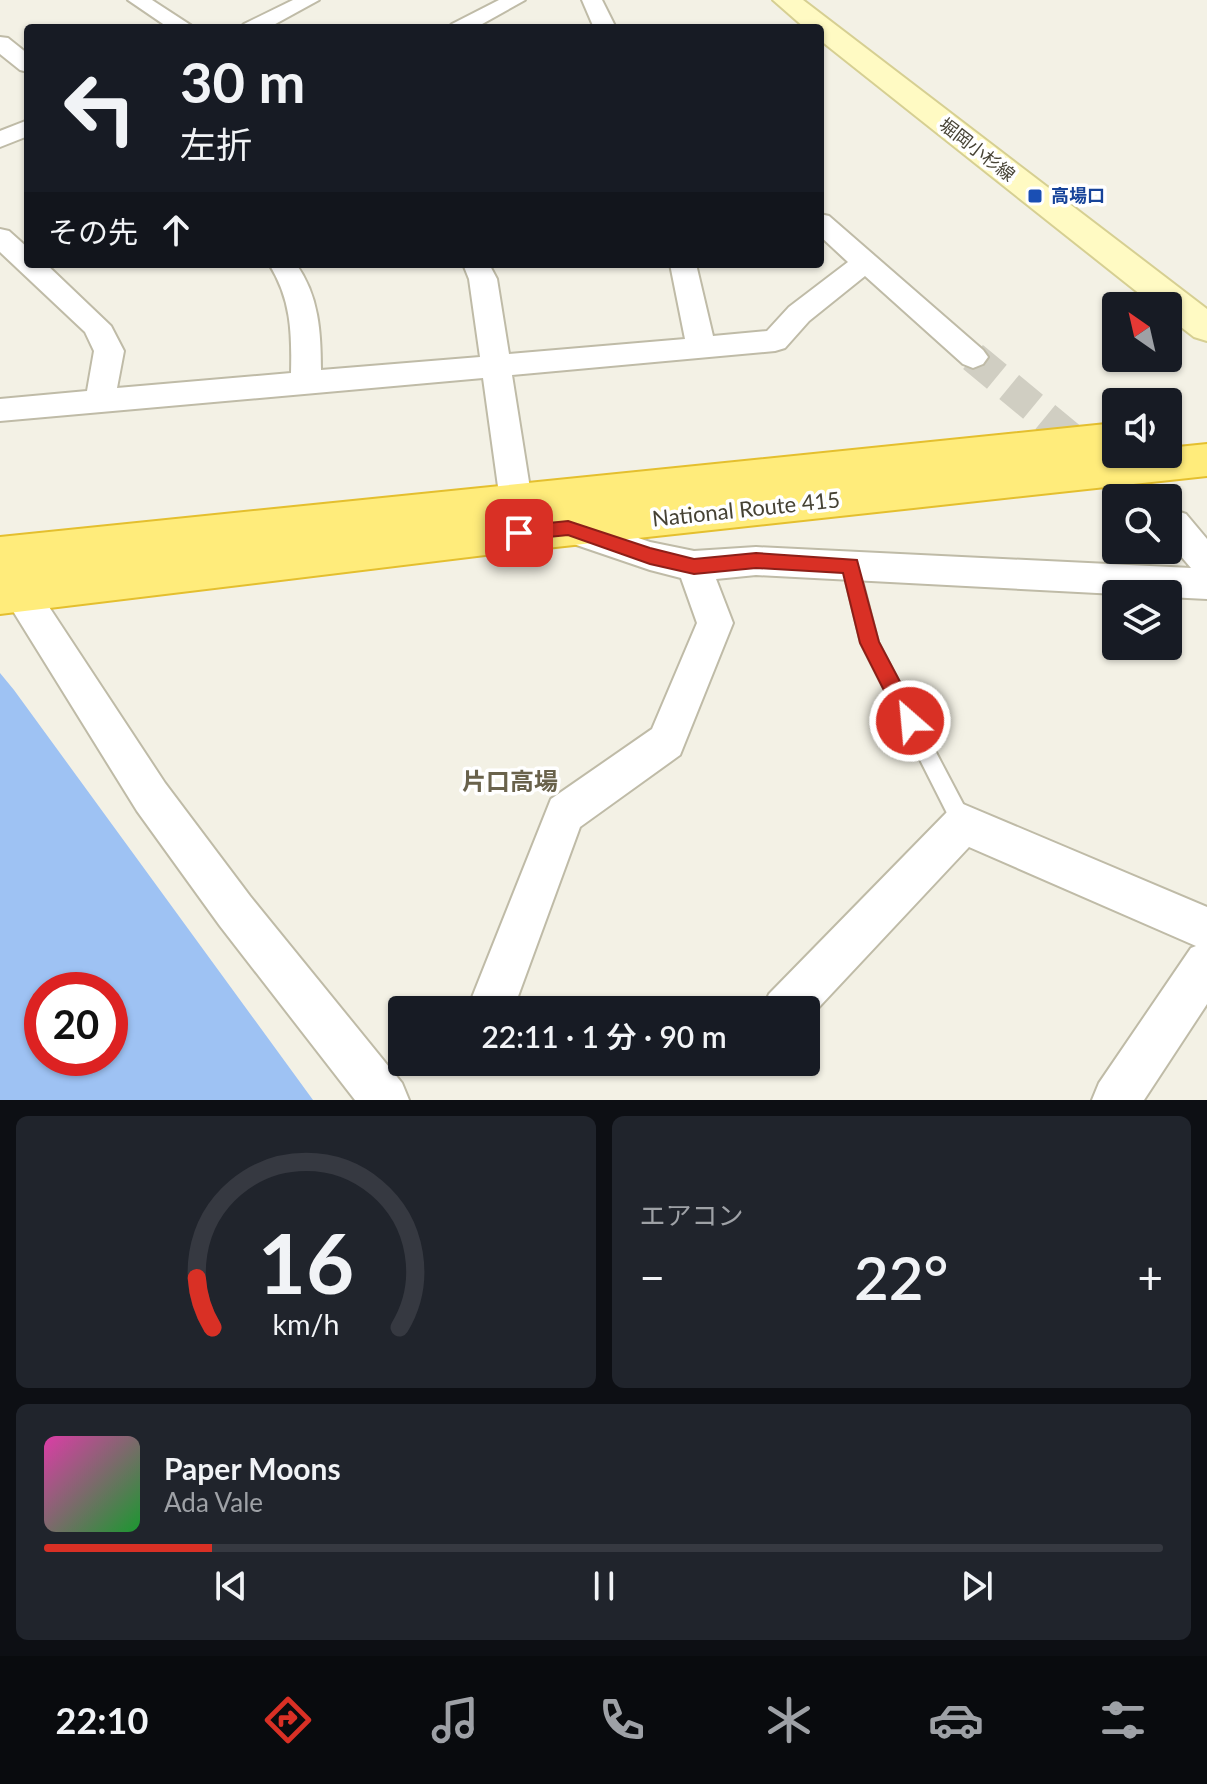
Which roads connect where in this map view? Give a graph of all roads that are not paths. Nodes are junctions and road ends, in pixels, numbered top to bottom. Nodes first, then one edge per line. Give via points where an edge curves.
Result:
1 (138, 0) edge
2 (309, 0) edge
3 (515, 0) edge
4 (592, 0) edge
5 (786, 0) edge
6 (177, 24) edge
7 (259, 24) edge
8 (467, 24) edge
9 (603, 24) edge
10 (815, 24) edge
11 (824, 32) edge
12 (0, 43) edge
13 (24, 62) edge
14 (24, 129) edge
15 (0, 140) edge
16 (824, 225) edge
17 (0, 237) edge
18 (24, 259) edge
19 (867, 261) junction
20 (34, 268) edge
21 (285, 268) edge
22 (478, 268) edge
23 (684, 268) edge
24 (1207, 328) edge
25 (701, 348) junction
26 (973, 357) tunnel mouth
27 (496, 367) junction
28 (306, 384) junction
29 (100, 402) junction
30 (0, 410) edge
31 (1207, 429) edge
32 (1182, 432) edge
33 (1102, 440) edge
34 (1207, 460) edge
35 (516, 501) junction
36 (568, 528) junction
37 (1182, 533) edge
38 (186, 554) junction
39 (1207, 563) edge
40 (850, 565) junction
41 (694, 566) junction
42 (7, 581) edge
43 (1207, 584) edge
44 (963, 824) junction
45 (1207, 929) edge
46 (1207, 964) edge
47 (495, 996) edge
48 (798, 996) edge
49 (385, 1100) edge
50 (1116, 1100) edge

1 - 6 street
2 - 7 street
3 - 8 street
4 - 9 street
5 - 10 main road, 堀岡小杉線
11 - 24 main road, 堀岡小杉線
12 - 13 street
14 - 15 street
16 - 19 street
17 - 18 street
19 - 25 street via 799,314 775,341
19 - 26 street
20 - 29 street via 97,326 109,351
21 - 28 street via 297,285 305,313
22 - 27 street
23 - 25 street
25 - 27 street
27 - 28 street
27 - 35 street
28 - 29 street
29 - 30 street
31 - 32 highway
33 - 35 highway, National Route 415
34 - 36 highway, National Route 415
35 - 38 highway, National Route 415
36 - 38 highway, National Route 415
36 - 41 street
37 - 39 street
38 - 42 highway, National Route 415
40 - 41 street via 756,561
40 - 43 street
40 - 44 lane via 870,643
41 - 47 street via 715,623 666,742 565,813
42 - 49 street via 151,797
44 - 45 street
44 - 48 street
46 - 50 street

